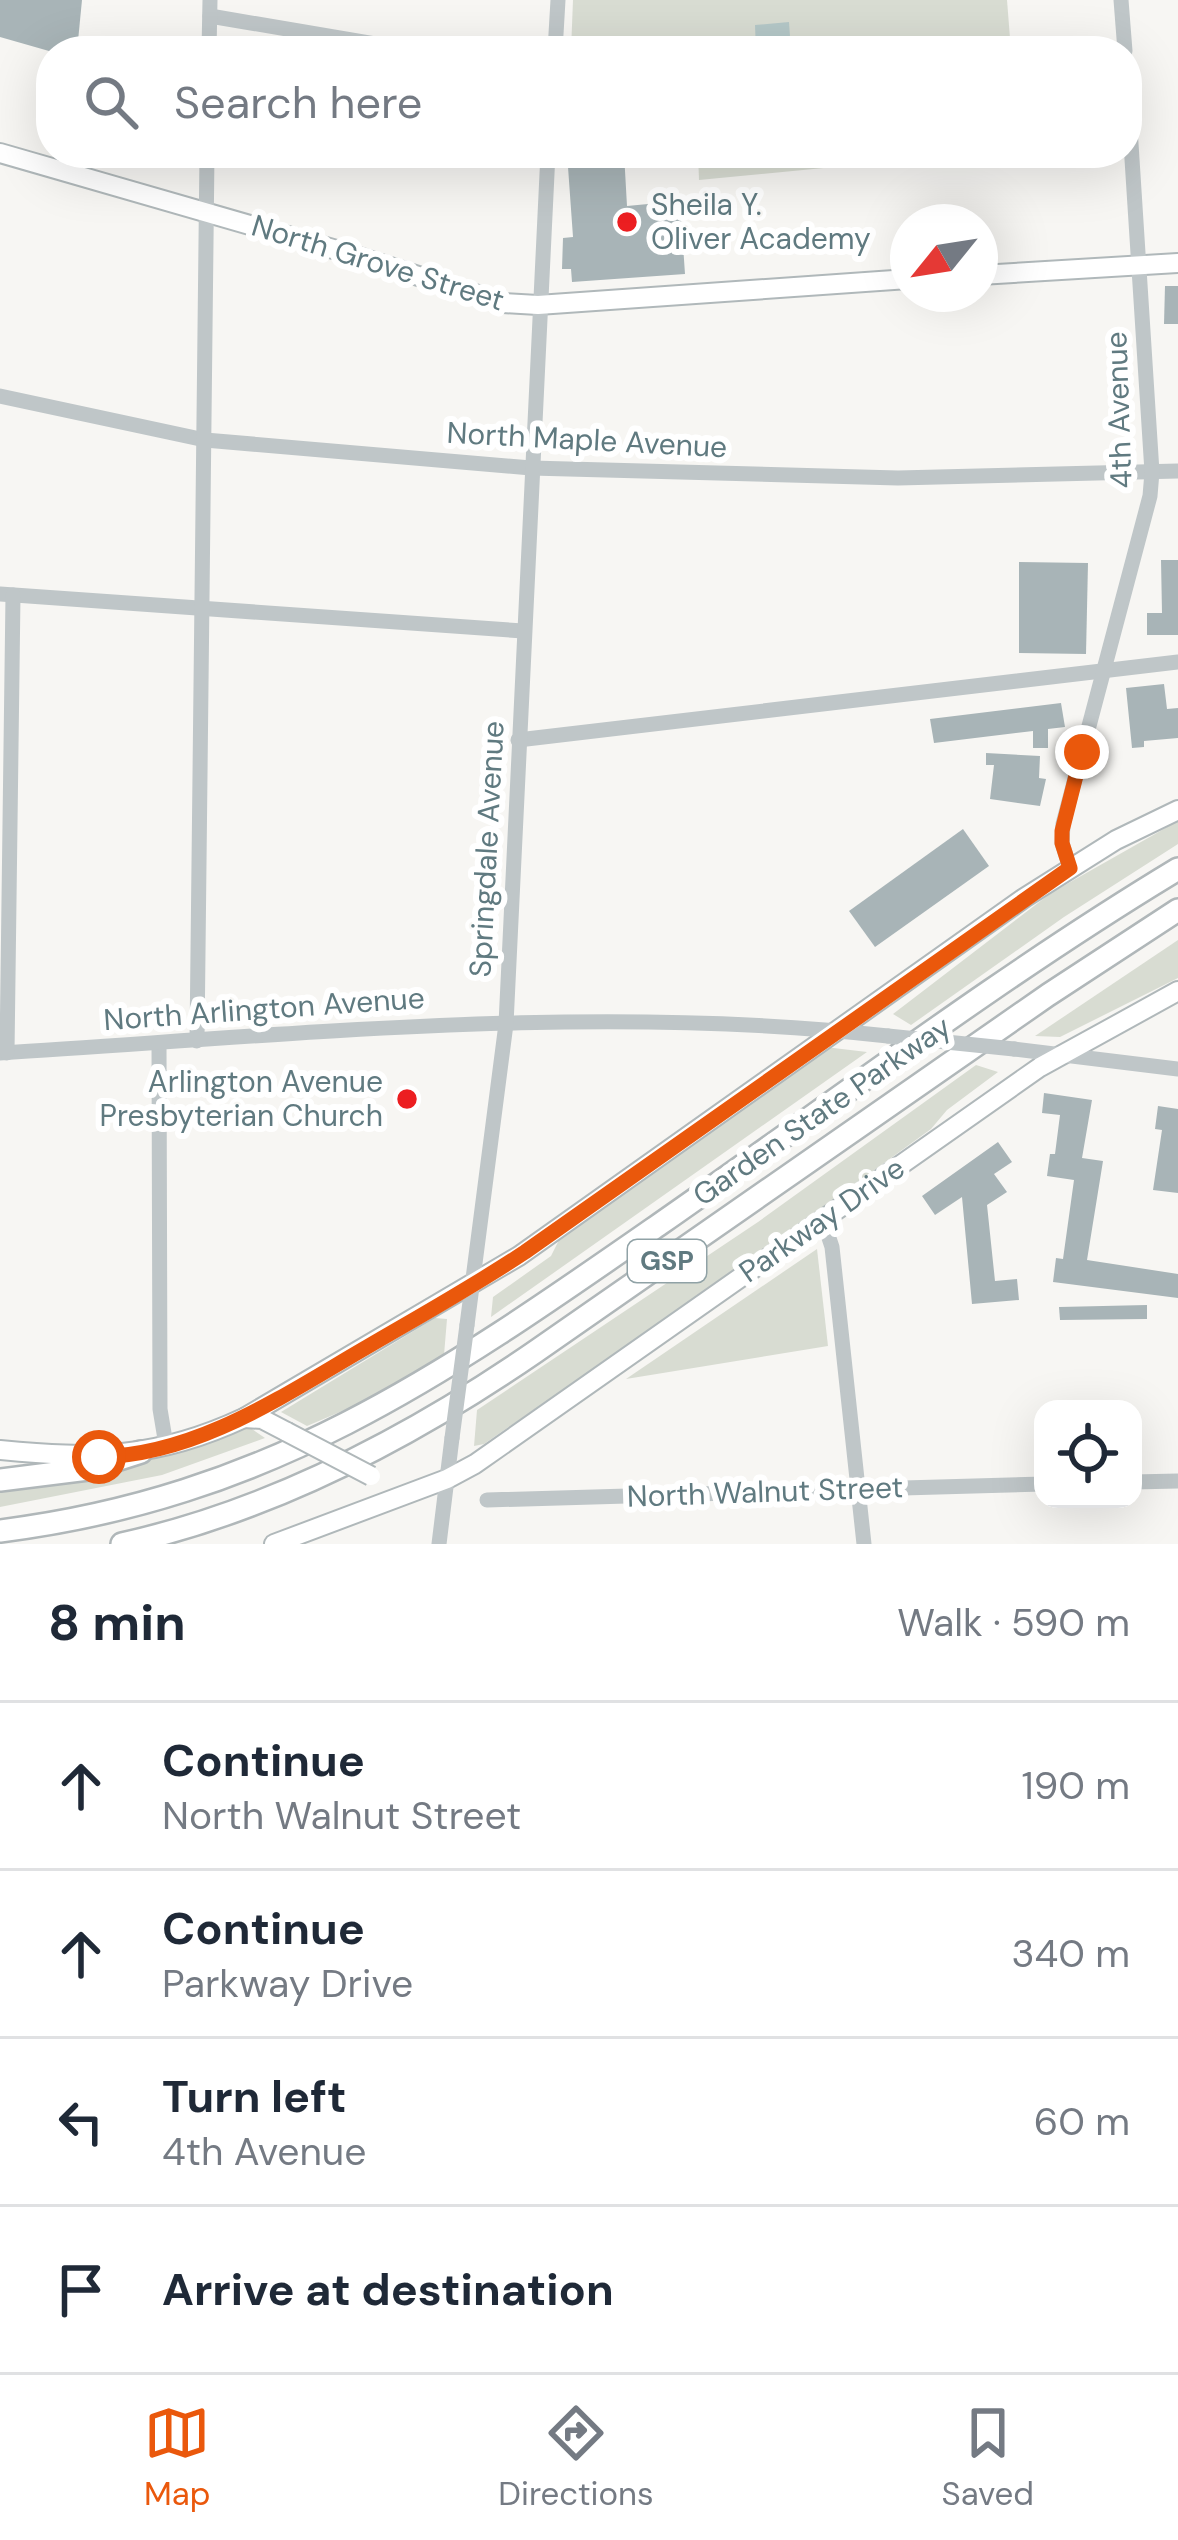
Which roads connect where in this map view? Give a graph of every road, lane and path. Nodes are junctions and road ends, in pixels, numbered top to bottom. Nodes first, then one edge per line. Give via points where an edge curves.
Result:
1 (558, 0) edge
2 (1121, 0) edge
3 (210, 8) edge
4 (344, 36) edge
5 (556, 36) edge
6 (1124, 36) edge
7 (0, 153) edge
8 (36, 163) edge
9 (53, 168) edge
10 (207, 168) edge
11 (547, 168) edge
12 (1133, 168) edge
13 (206, 211) junction
14 (1178, 263) edge
15 (1140, 265) junction
16 (998, 274) edge
17 (890, 280) edge
18 (538, 305) junction
19 (0, 395) edge
20 (205, 440) junction
21 (531, 468) junction
22 (1178, 471) edge
23 (1152, 472) junction
24 (7, 595) edge
25 (203, 609) junction
26 (523, 631) junction
27 (1178, 662) edge
28 (1103, 672) junction
29 (518, 740) junction
30 (1178, 810) edge
31 (1070, 868) junction
32 (1178, 869) edge
33 (1178, 910) edge
34 (1178, 991) edge
35 (506, 1024) junction
36 (838, 1030) junction
37 (197, 1041) junction
38 (159, 1043) junction
39 (3, 1053) edge
40 (1061, 1054) junction
41 (1178, 1069) edge
42 (823, 1220) junction
43 (473, 1285) junction
44 (244, 1418) junction
45 (166, 1445) junction
46 (0, 1450) edge
47 (141, 1452) junction
48 (447, 1479) junction
49 (0, 1480) edge
50 (1178, 1481) edge
51 (1142, 1482) edge
52 (1034, 1484) edge
53 (857, 1488) junction
54 (487, 1500) dead end
55 (349, 1515) junction
56 (0, 1531) edge
57 (122, 1544) edge
58 (274, 1544) edge
59 (439, 1544) edge
60 (864, 1544) edge

1 - 5 street
2 - 6 street
3 - 4 street
7 - 8 main road, North Grove Street
9 - 13 main road, North Grove Street
10 - 13 street
11 - 18 street, Springdale Avenue
12 - 15 street, 4th Avenue
13 - 18 main road, North Grove Street via 503,303
13 - 20 street
14 - 15 main road
15 - 16 main road
15 - 23 street, 4th Avenue
17 - 18 main road, North Grove Street
18 - 21 street, Springdale Avenue
19 - 20 street, North Maple Avenue
20 - 21 street, North Maple Avenue
20 - 25 street
21 - 23 street, North Maple Avenue via 898,478
21 - 26 street, Springdale Avenue
22 - 23 street, North Maple Avenue
23 - 28 street, 4th Avenue
24 - 25 street
24 - 39 street
25 - 26 street
25 - 37 street
26 - 29 street, Springdale Avenue
27 - 28 street
28 - 29 street
28 - 31 street, 4th Avenue via 1063,824
29 - 35 street, Springdale Avenue
30 - 31 main road
31 - 36 main road
32 - 56 highway, Garden State Parkway / GSP via 513,1326 383,1406 196,1488
33 - 57 highway, Garden State Parkway / GSP via 436,1416 284,1492
34 - 40 main road, Parkway Drive
35 - 36 street, North Arlington Avenue
35 - 37 street, North Arlington Avenue
35 - 43 street, Springdale Avenue
36 - 40 street, North Arlington Avenue, bridge
36 - 43 main road
37 - 38 street, North Arlington Avenue
38 - 39 street, North Arlington Avenue
38 - 45 street
40 - 41 street, North Arlington Avenue
40 - 42 main road, Parkway Drive
42 - 48 main road, Parkway Drive
42 - 53 street
43 - 44 main road
43 - 48 street, Springdale Avenue, bridge
44 - 45 main road
44 - 55 main road, bridge via 262,1419 371,1476 375,1496
45 - 47 main road
46 - 47 main road
47 - 49 highway via 88,1469
48 - 55 main road, Parkway Drive
48 - 59 street, Springdale Avenue
50 - 51 street
52 - 53 street, North Walnut Street
53 - 54 street, North Walnut Street
53 - 60 street
55 - 58 main road, Parkway Drive

